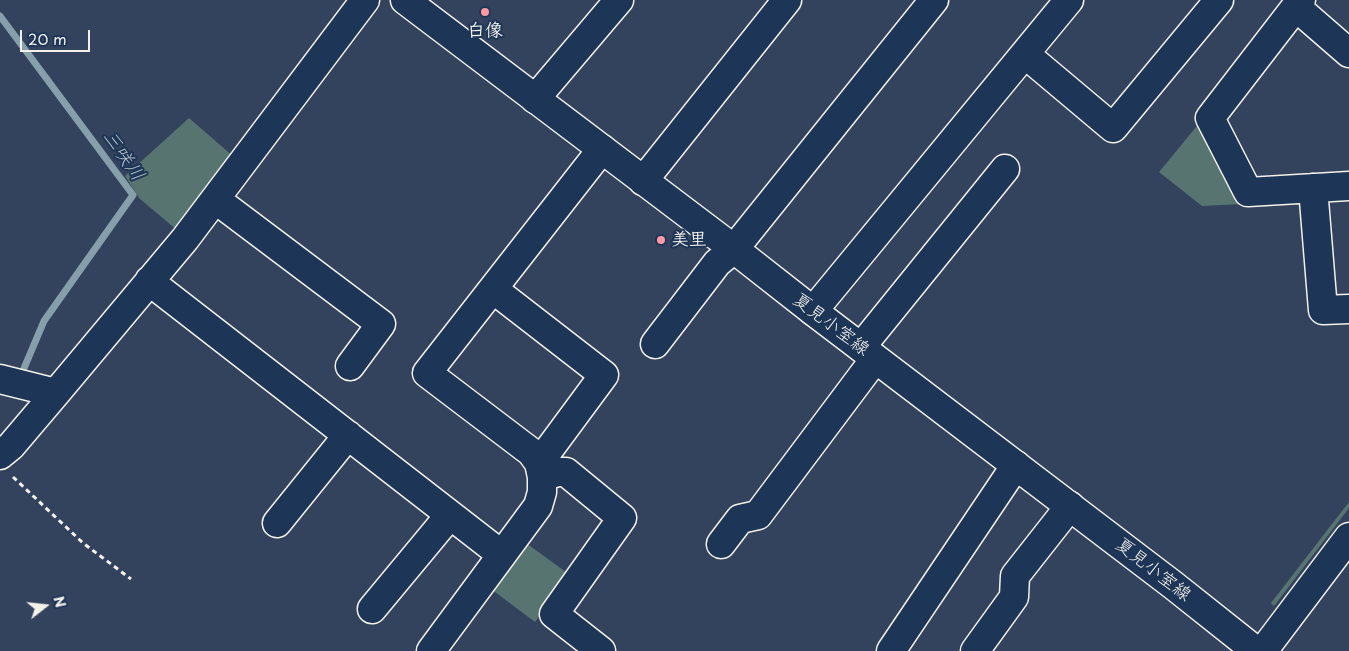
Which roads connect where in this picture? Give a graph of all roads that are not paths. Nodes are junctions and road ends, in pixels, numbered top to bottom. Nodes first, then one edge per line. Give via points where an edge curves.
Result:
1 (365, 0) edge
2 (405, 0) edge
3 (619, 0) edge
4 (787, 0) edge
5 (934, 0) edge
6 (1069, 0) edge
7 (1220, 0) edge
8 (1299, 3) edge
9 (1349, 53) edge
10 (1024, 54) junction
11 (535, 99) junction
12 (602, 149) junction
13 (1005, 169) dead end
14 (643, 181) junction
15 (1349, 186) edge
16 (1313, 188) junction
17 (215, 199) junction
18 (734, 249) junction
19 (149, 281) junction
20 (493, 288) junction
21 (1349, 309) edge
22 (813, 311) junction
23 (655, 344) dead end
24 (868, 353) junction
25 (350, 366) dead end
26 (0, 379) edge
27 (56, 393) junction
28 (348, 435) junction
29 (3, 463) edge
30 (1016, 465) junction
31 (541, 470) junction
32 (1070, 506) junction
33 (450, 515) junction
34 (277, 524) dead end
35 (1349, 537) edge
36 (721, 544) dead end
37 (502, 555) junction
38 (372, 609) dead end
39 (442, 647) edge
40 (601, 651) edge
41 (891, 651) edge
42 (975, 651) edge
43 (1256, 651) edge
44 (1263, 651) edge

1 - 17 street
2 - 11 street, 夏見小室線
3 - 11 street
4 - 14 street
5 - 18 street
6 - 10 street
7 - 10 street via 1113,128
8 - 9 street
8 - 16 street via 1210,118 1248,192
10 - 22 street
11 - 12 street, 夏見小室線
12 - 14 street, 夏見小室線
12 - 20 street
13 - 24 street
14 - 18 street, 夏見小室線
15 - 16 street
16 - 21 street via 1323,310
17 - 19 street
17 - 25 street via 381,324
18 - 22 street, 夏見小室線
18 - 23 street via 717,263
19 - 27 street
19 - 28 street
20 - 31 street via 604,375
20 - 31 street via 427,373 531,452
22 - 24 street, 夏見小室線
24 - 30 street, 夏見小室線
24 - 36 street via 758,515 740,519
26 - 27 street
27 - 29 street via 11,446
28 - 33 street
28 - 34 street
30 - 32 street, 夏見小室線
30 - 41 street
31 - 37 street via 542,492 538,506
31 - 40 street via 566,472 622,518 554,614
32 - 42 street via 1015,576 1014,597
32 - 43 street, 夏見小室線
33 - 37 street
33 - 38 street
35 - 44 street
37 - 39 street

